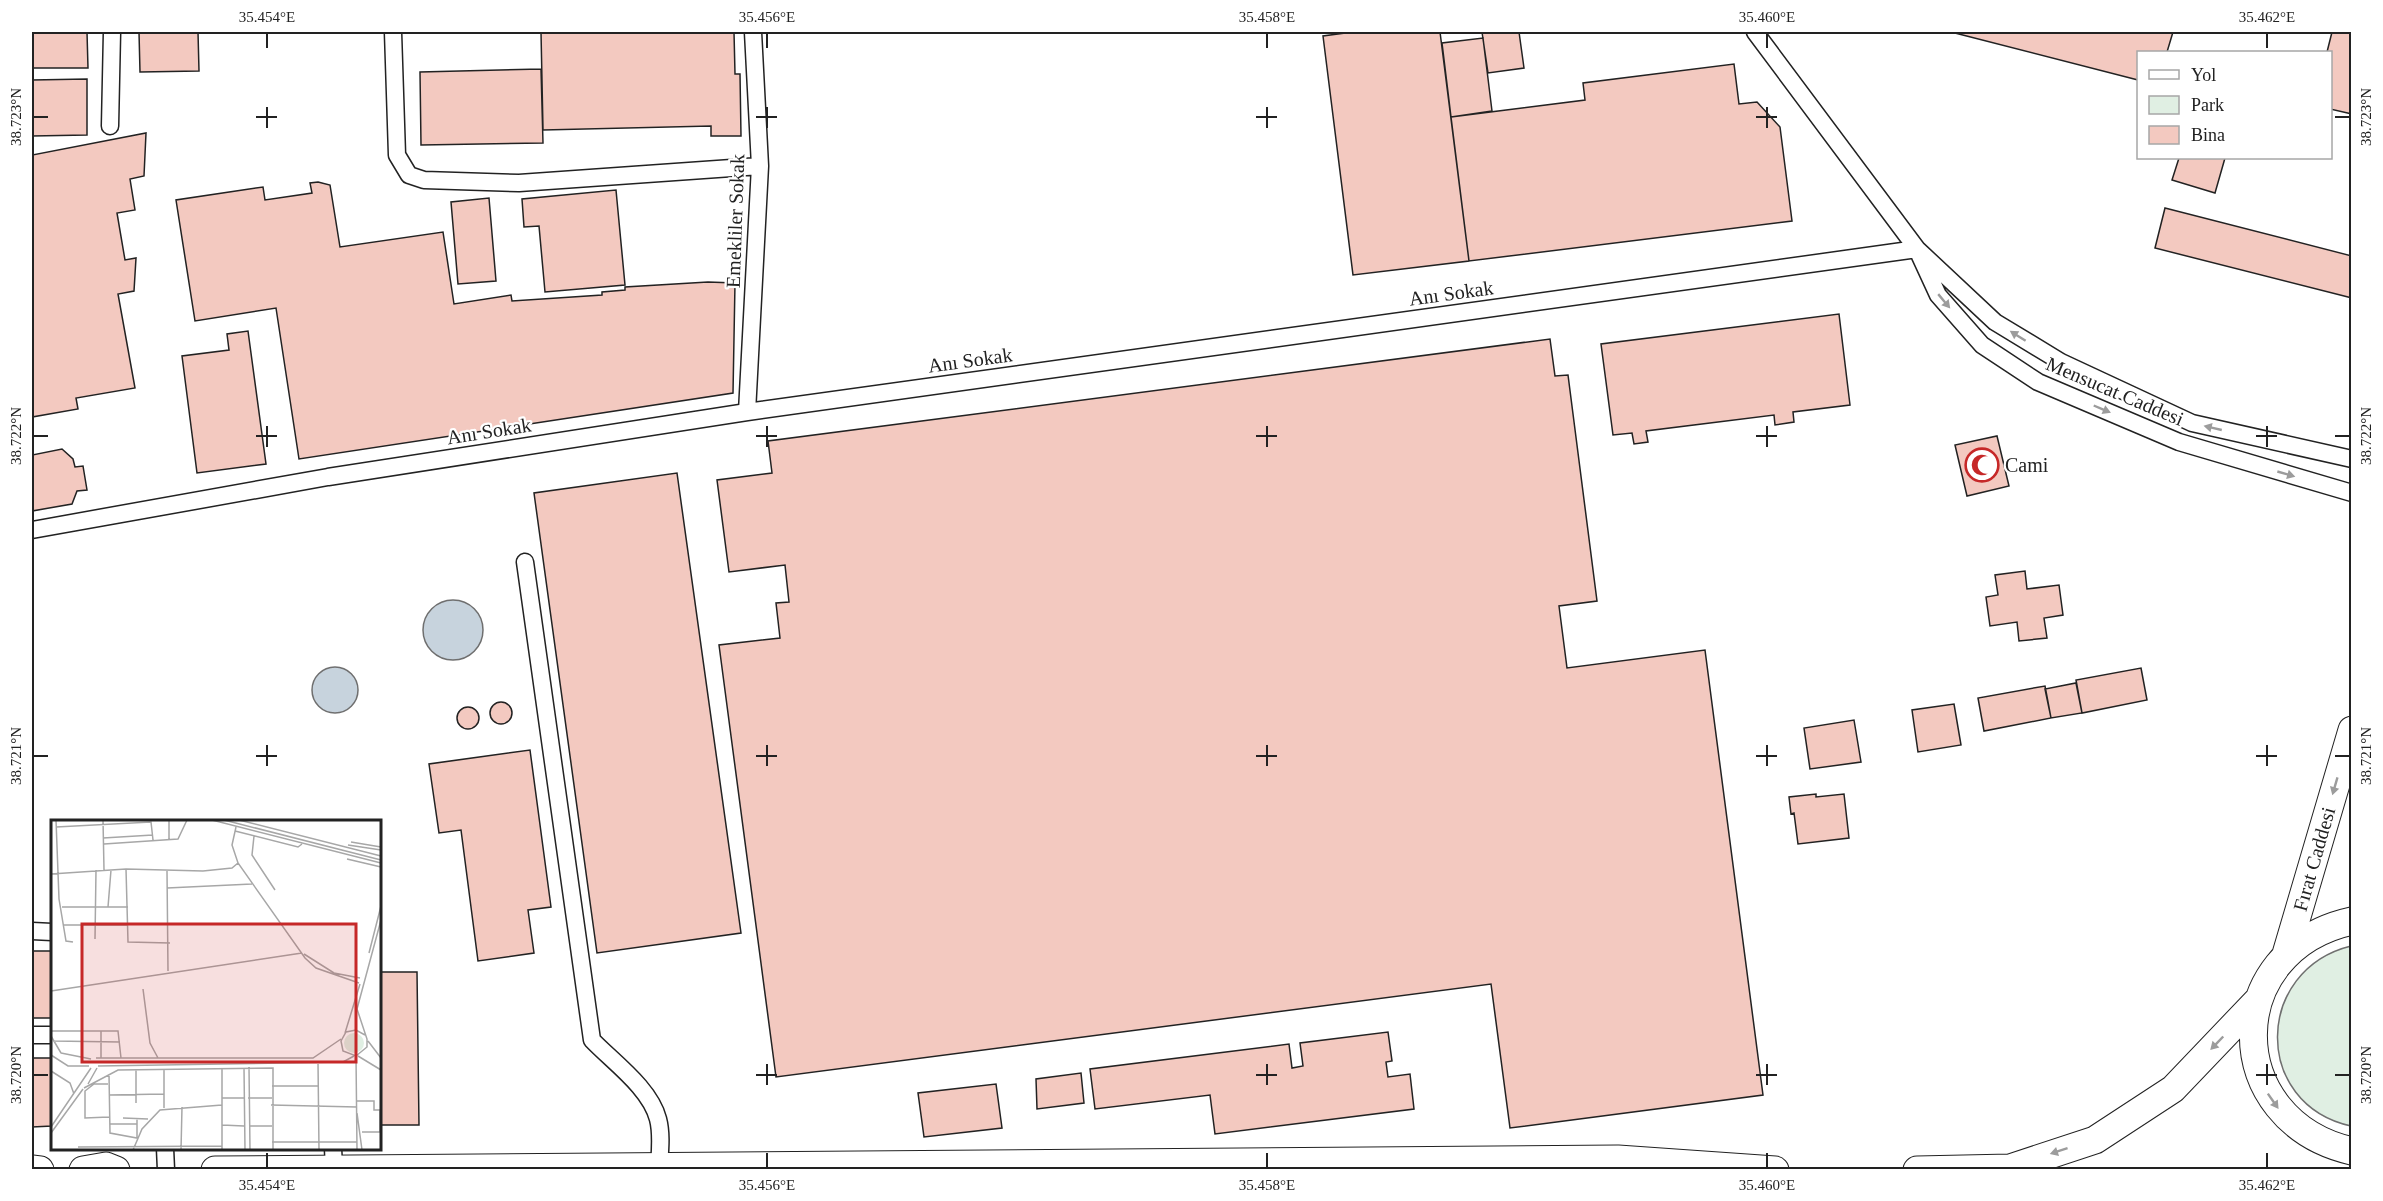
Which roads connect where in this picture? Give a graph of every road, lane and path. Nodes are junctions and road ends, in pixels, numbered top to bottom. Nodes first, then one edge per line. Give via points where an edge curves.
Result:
1 (112, 32) edge
2 (393, 32) edge
3 (753, 32) edge
4 (1755, 32) edge
5 (110, 126) dead end
6 (760, 166) junction
7 (1917, 249) junction
8 (747, 412) junction
9 (2352, 459) edge
10 (2352, 493) edge
11 (32, 530) edge
12 (525, 562) dead end
13 (2352, 729) edge
14 (2352, 921) edge
15 (32, 932) edge
16 (51, 932) edge
17 (2286, 954) junction
18 (2258, 1000) junction
19 (32, 1035) edge
20 (51, 1035) edge
21 (165, 1150) edge
22 (2352, 1151) edge
23 (334, 1158) edge
24 (1610, 1164) edge
25 (659, 1166) junction
26 (32, 1169) edge
27 (40, 1170) edge
28 (83, 1170) edge
29 (116, 1170) edge
30 (166, 1170) edge
31 (215, 1170) edge
32 (1775, 1170) edge
33 (1917, 1170) edge

1 - 5 street
2 - 6 street via 397,155 410,175 424,180 519,183
3 - 6 street, Emekliler Sokak
4 - 7 street, Mensucat Caddesi
6 - 8 street, Emekliler Sokak
7 - 8 street, Anı Sokak
9 -> 7 street, Mensucat Caddesi via 2192,423 2061,362 1995,322
7 -> 10 street, Mensucat Caddesi via 1938,295 1982,345 2038,382 2179,442
8 - 11 street, Anı Sokak via 328,477
12 - 25 street via 592,1040 642,1091 655,1110 660,1127
13 -> 17 main road, Fırat Caddesi
14 - 17 main road via 2316,932
15 - 16 street
17 - 18 main road
18 -> 22 main road via 2252,1036 2254,1055 2270,1097 2301,1131
18 -> 33 main road via 2173,1089 2095,1140 2010,1168
19 - 20 street
21 - 30 street
23 - 25 main road
23 - 31 main road
24 - 25 main road
24 - 32 main road
26 - 27 main road
28 - 29 main road via 106,1166

